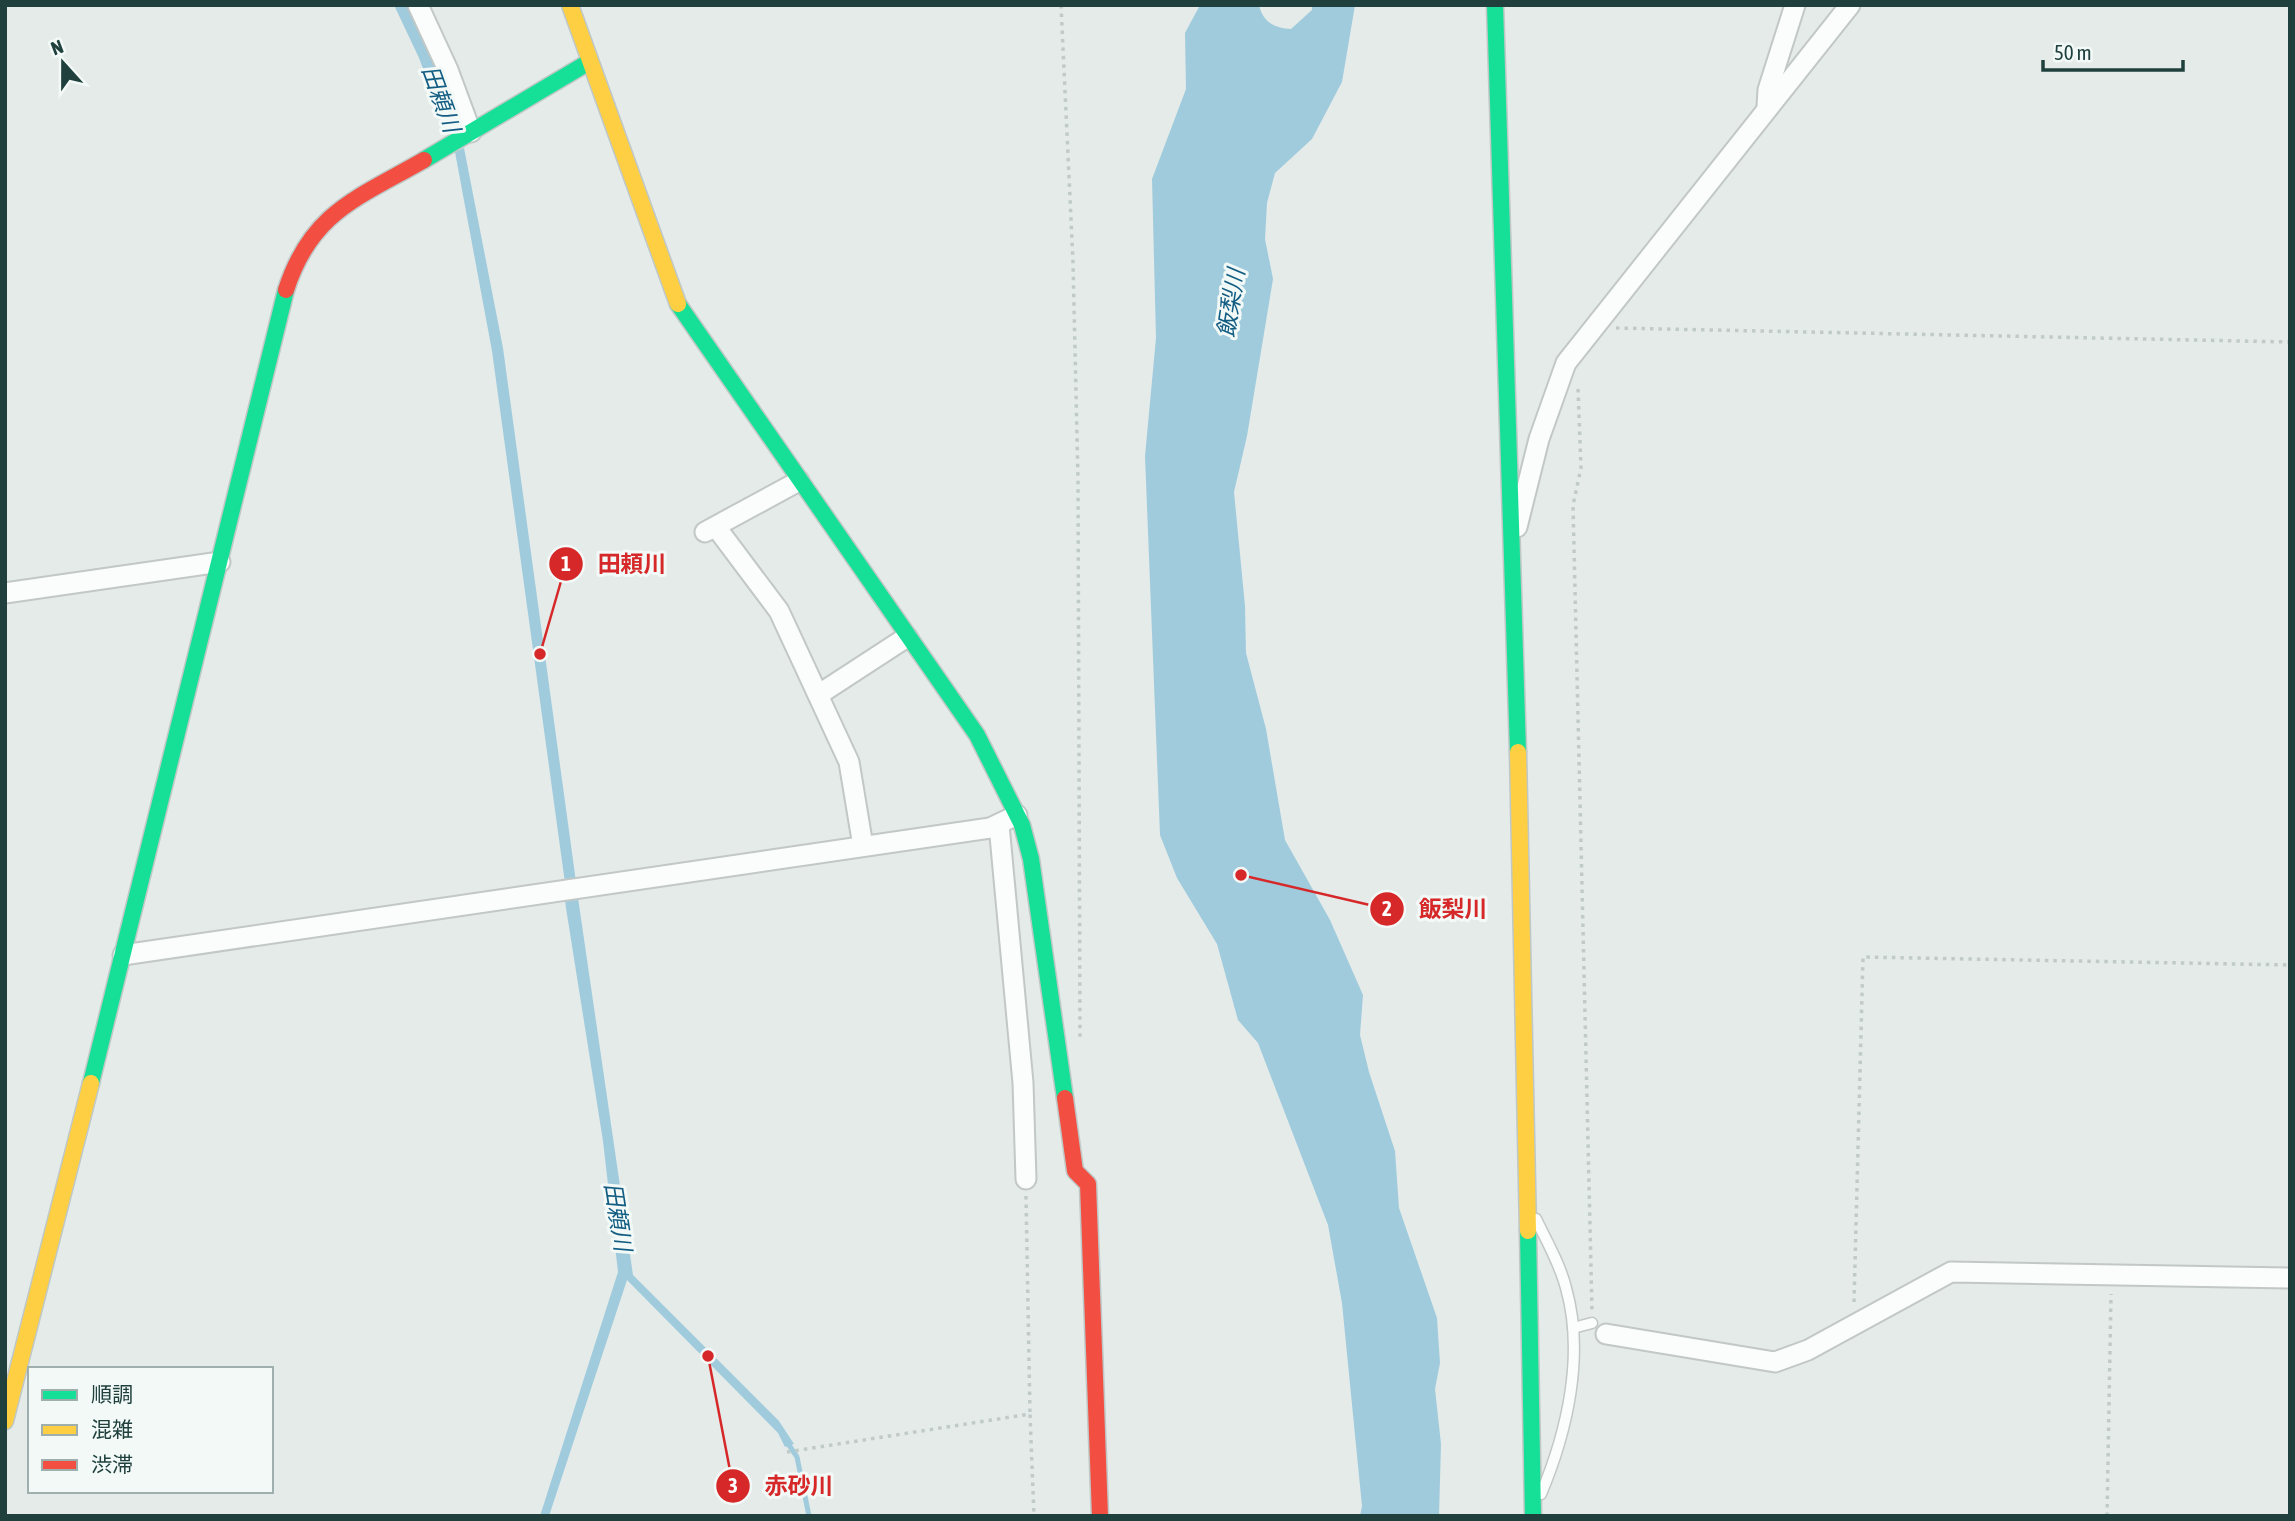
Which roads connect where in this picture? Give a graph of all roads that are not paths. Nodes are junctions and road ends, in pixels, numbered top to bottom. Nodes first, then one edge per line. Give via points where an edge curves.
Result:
1 (418, 5) edge
2 (570, 5) edge
3 (1495, 5) edge
4 (1795, 5) edge
5 (1850, 5) edge
6 (589, 62) junction
7 (1767, 107) junction
8 (468, 134) junction
9 (799, 481) junction
10 (1510, 555) junction
11 (220, 562) junction
12 (5, 593) edge
13 (907, 637) junction
14 (818, 695) junction
15 (1017, 815) junction
16 (999, 825) junction
17 (863, 846) junction
18 (123, 955) junction
19 (1026, 1179) road end
20 (1528, 1201) junction
21 (2290, 1278) edge
22 (1589, 1327) junction
23 (5, 1422) edge
24 (1533, 1515) edge
25 (1100, 1516) edge

1 - 8 street via 448,69
2 - 6 street
3 - 10 street
4 - 7 street via 1768,90
5 - 7 street
6 - 8 street
6 - 9 street via 680,309
7 - 10 street via 1566,363 1539,439
8 - 11 street via 332,214 317,226 296,256
9 - 13 street
9 - 14 street via 710,529 773,601
10 - 20 street
11 - 12 street
11 - 18 street
13 - 14 street
13 - 15 street via 977,735
14 - 17 street via 849,762
15 - 16 street
15 - 25 street via 1035,877 1076,1171 1088,1184
16 - 17 street
16 - 19 street via 1023,1083
17 - 18 street
18 - 23 street
20 - 22 lane via 1566,1288
20 - 24 street
21 - 22 street via 1951,1272 1789,1359 1775,1362
22 - 24 lane via 1552,1468

